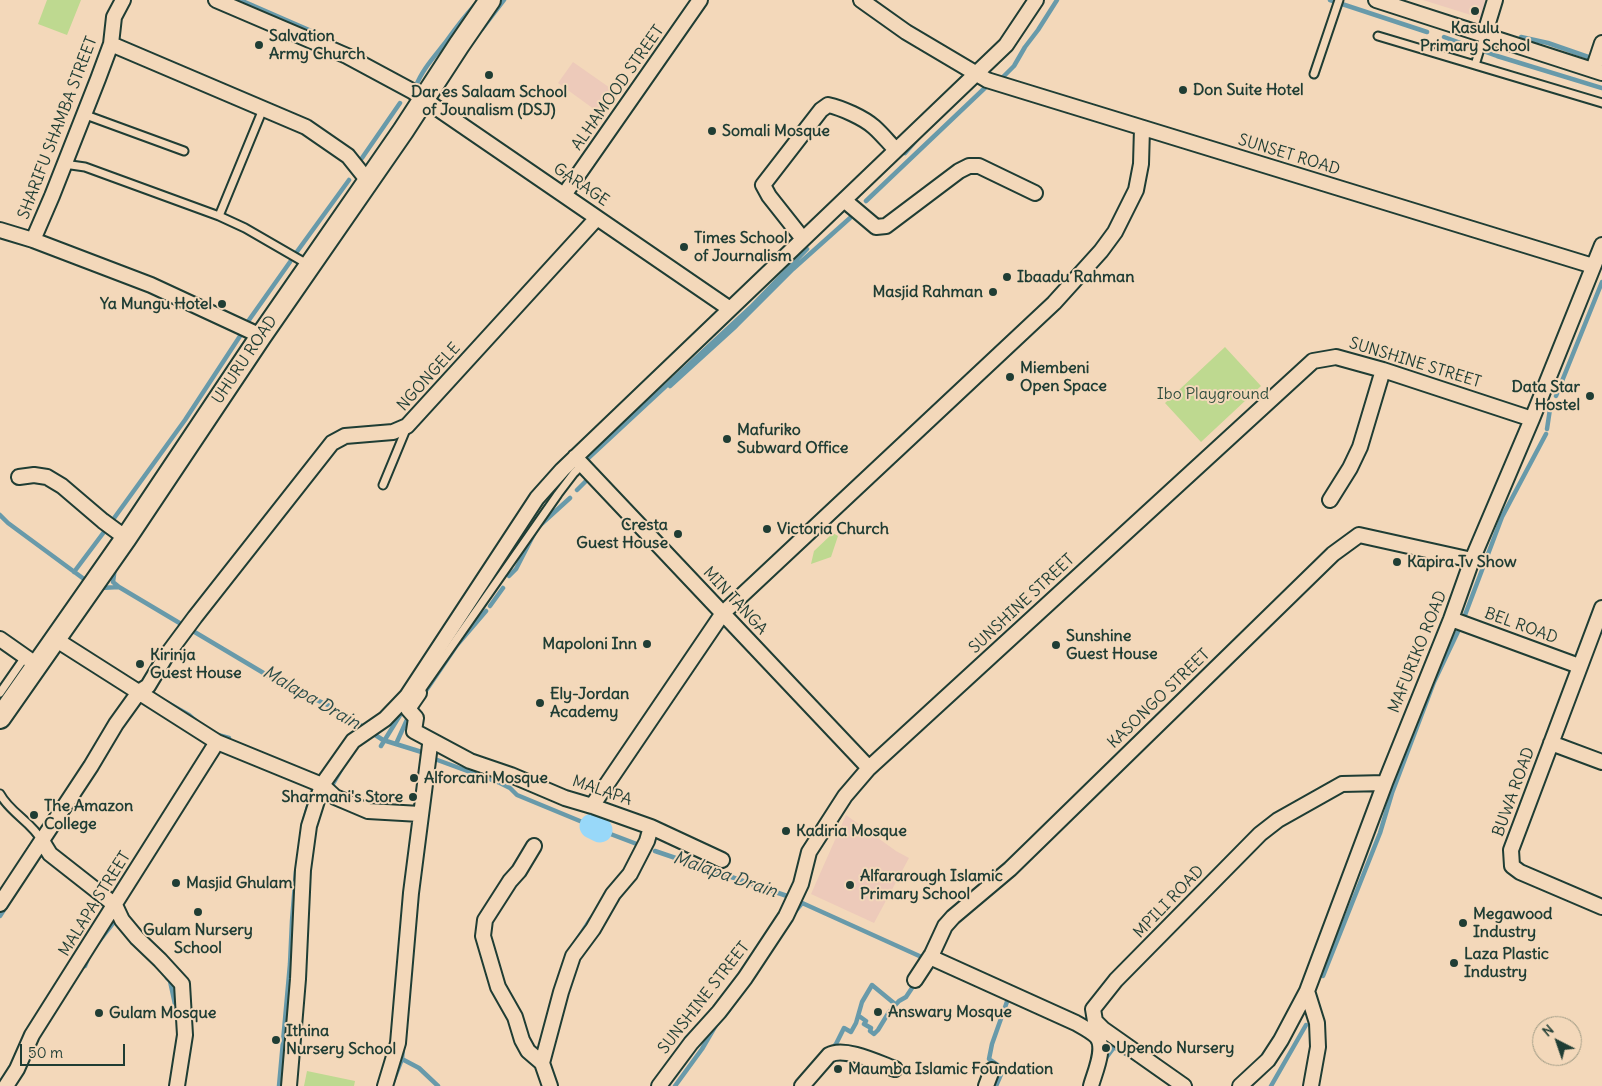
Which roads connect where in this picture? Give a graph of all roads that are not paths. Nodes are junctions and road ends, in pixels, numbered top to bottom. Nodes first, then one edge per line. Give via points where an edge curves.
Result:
1 (123, 0) edge
2 (216, 0) edge
3 (490, 0) edge
4 (700, 0) edge
5 (861, 0) edge
6 (1036, 0) edge
7 (1339, 0) edge
8 (1376, 0) edge
9 (1495, 0) edge
10 (1378, 36) dead end
11 (1484, 36) junction
12 (1602, 43) edge
13 (110, 44) junction
14 (1475, 65) junction
15 (1598, 72) edge
16 (976, 74) junction
17 (1314, 74) dead end
18 (417, 95) junction
19 (1602, 103) edge
20 (264, 109) junction
21 (83, 114) junction
22 (1142, 128) junction
23 (896, 150) junction
24 (184, 152) dead end
25 (63, 164) junction
26 (368, 181) junction
27 (1035, 193) dead end
28 (564, 195) junction
29 (844, 200) junction
30 (220, 216) junction
31 (597, 218) junction
32 (0, 230) edge
33 (803, 239) junction
34 (33, 240) junction
35 (1602, 245) edge
36 (309, 266) junction
37 (1593, 266) junction
38 (730, 308) junction
39 (261, 336) junction
40 (1382, 370) junction
41 (1532, 419) junction
42 (407, 426) junction
43 (578, 461) junction
44 (19, 477) dead end
45 (383, 485) dead end
46 (1330, 500) dead end
47 (126, 538) junction
48 (1472, 560) junction
49 (723, 614) junction
50 (1600, 616) edge
51 (1451, 619) junction
52 (0, 639) edge
53 (55, 639) junction
54 (31, 661) junction
55 (1579, 666) junction
56 (140, 692) junction
57 (0, 693) edge
58 (412, 703) junction
59 (0, 718) edge
60 (217, 742) junction
61 (1551, 743) junction
62 (430, 745) dead end
63 (1602, 762) edge
64 (869, 768) junction
65 (1385, 782) junction
66 (322, 785) junction
67 (0, 794) edge
68 (592, 806) junction
69 (420, 814) junction
70 (651, 827) junction
71 (42, 841) junction
72 (534, 846) dead end
73 (722, 860) dead end
74 (0, 904) edge
75 (115, 905) junction
76 (1602, 907) edge
77 (930, 957) junction
78 (916, 980) dead end
79 (1307, 991) junction
80 (542, 1063) junction
81 (895, 1069) dead end
82 (992, 1070) dead end
83 (6, 1086) edge
84 (177, 1086) edge
85 (289, 1086) edge
86 (385, 1086) edge
87 (550, 1086) edge
88 (659, 1086) edge
89 (802, 1086) edge
90 (986, 1086) edge
91 (1091, 1086) edge
92 (1184, 1086) edge
93 (1240, 1086) edge
94 (1311, 1086) edge

1 - 13 street, SHARIFU SHAMBA STREET via 114,17
2 - 18 street, GARAGE via 347,56
3 - 18 main road, UHURU ROAD
4 - 28 street, ALHAMOOD STREET
5 - 16 street, SUNSET ROAD via 906,32
6 - 16 street via 1006,45
7 - 17 lane
8 - 11 street
9 - 11 street
10 - 14 lane
11 - 14 lane
11 - 15 street
12 - 15 street
13 - 20 street
13 - 21 street, SHARIFU SHAMBA STREET
14 - 19 lane
16 - 22 street, SUNSET ROAD
16 - 23 street
18 - 26 main road, UHURU ROAD via 403,131
18 - 28 street, GARAGE
20 - 26 street via 306,127 327,141 348,156
20 - 30 lane
21 - 24 lane
21 - 25 street, SHARIFU SHAMBA STREET
22 - 37 street, SUNSET ROAD
22 - 49 street via 1136,190 1115,232 1101,251 1054,303
23 - 29 street
23 - 33 street via 874,127 854,116 828,105 821,110 763,185
25 - 30 lane via 85,167
25 - 34 street, SHARIFU SHAMBA STREET
26 - 36 main road, UHURU ROAD
27 - 29 street via 979,166 969,166 886,226 876,226
28 - 31 street, GARAGE
29 - 33 street
30 - 36 lane
31 - 38 street, GARAGE
31 - 42 street, NGONGELE
32 - 34 street
33 - 38 street
34 - 39 street via 151,285
35 - 37 street, MAFURIKO ROAD
36 - 39 main road, UHURU ROAD
37 - 41 street, MAFURIKO ROAD
38 - 43 street
39 - 47 main road, UHURU ROAD
40 - 41 street, SUNSHINE STREET
40 - 46 street via 1360,447
40 - 64 street, SUNSHINE STREET via 1336,357 1313,361
41 - 48 street, MAFURIKO ROAD
42 - 45 lane
42 - 56 street, NGONGELE via 393,432 345,436 332,443 195,617 148,686
43 - 49 street, MIN TANGA
43 - 58 street via 537,498
44 - 47 street via 47,477
47 - 53 main road, UHURU ROAD
48 - 51 street, MAFURIKO ROAD
48 - 77 street, KASONGO STREET via 1359,535 1333,554 1010,869 945,926
49 - 64 street, MIN TANGA
49 - 68 street
50 - 55 street, BUWA ROAD
51 - 55 street, BEL ROAD
51 - 65 street, MAFURIKO ROAD
52 - 54 street
53 - 54 main road, UHURU ROAD
53 - 56 street
54 - 57 lane
54 - 59 main road, UHURU ROAD
55 - 61 street, BUWA ROAD
56 - 60 street
56 - 71 street
58 - 66 street via 352,741
58 - 68 street, MALAPA via 416,718 414,731 470,761
60 - 66 street
60 - 75 street, MALAPA STREET
61 - 63 street
61 - 76 street, BUWA ROAD via 1511,850 1512,866
62 - 69 street
64 - 88 street, SUNSHINE STREET via 845,796 808,852 801,884 786,916 745,978
65 - 79 street, MAFURIKO ROAD
65 - 92 street, MPILI ROAD via 1342,784 1278,820 1260,834 1116,980 1094,1009 1095,1021 1103,1029
66 - 69 street via 335,797 368,810
66 - 85 street via 309,826 306,849
67 - 71 lane via 4,802 36,830
68 - 70 street, MALAPA
69 - 86 street via 398,1043
70 - 73 street, MALAPA
70 - 80 street via 630,874 613,894 573,956
71 - 74 street
71 - 75 street via 50,854
72 - 80 street via 485,920 483,936 498,987 515,1017 522,1040 528,1051
75 - 83 street, MALAPA STREET via 32,1035
75 - 84 street via 137,938 182,984 185,1035
77 - 78 street, KASONGO STREET
77 - 91 street via 1089,1030 1101,1045
79 - 93 street, MAFURIKO ROAD via 1268,1060
79 - 94 street via 1317,1023 1318,1047
80 - 87 street
81 - 89 street via 847,1052 834,1052
82 - 90 street

